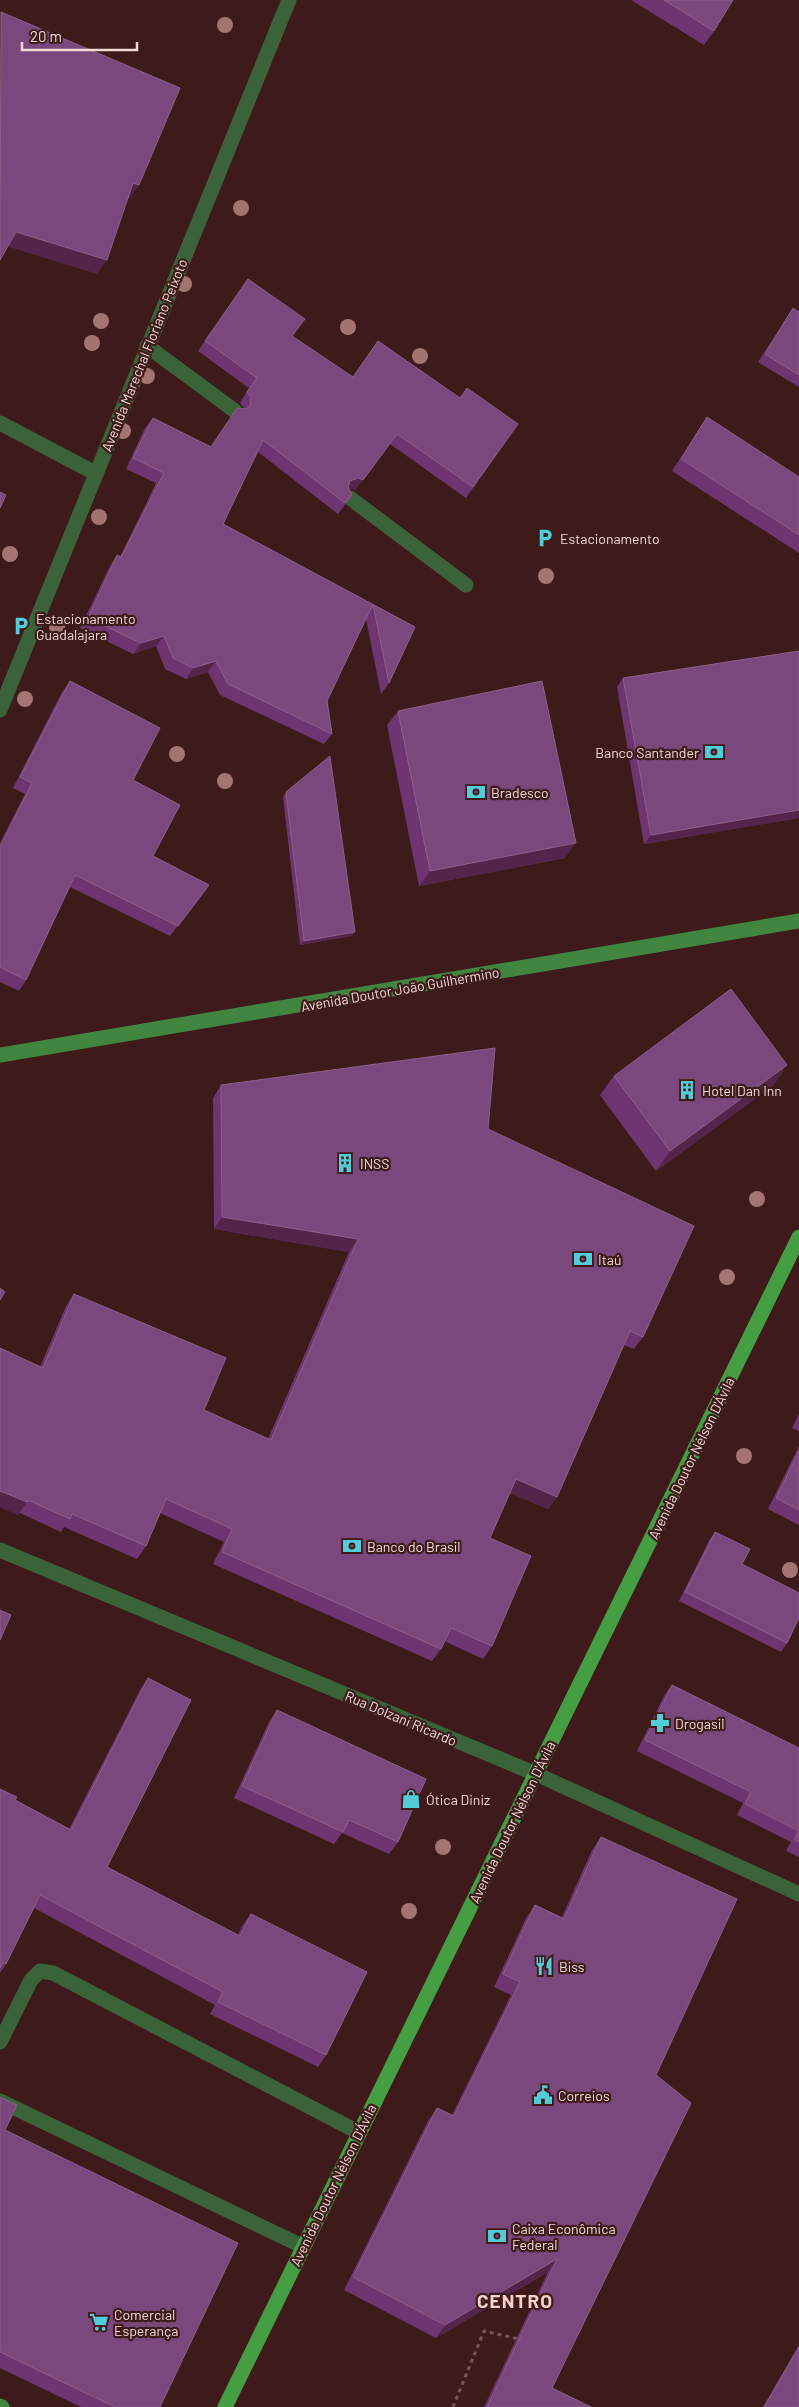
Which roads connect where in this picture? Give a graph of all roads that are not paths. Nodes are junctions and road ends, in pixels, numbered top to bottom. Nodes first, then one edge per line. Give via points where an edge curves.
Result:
1 (289, 0) edge
2 (147, 346) junction
3 (235, 411) edge
4 (0, 423) edge
5 (96, 472) junction
6 (350, 498) edge
7 (466, 585) dead end
8 (0, 710) edge
9 (799, 921) edge
10 (0, 1055) edge
11 (799, 1237) edge
12 (0, 1550) edge
13 (536, 1774) junction
14 (799, 1894) edge
15 (0, 2042) edge
16 (0, 2100) edge
17 (358, 2132) junction
18 (302, 2246) junction
19 (225, 2407) edge

1 - 2 street, Avenida Marechal Floriano Peixoto
2 - 3 street
2 - 5 street, Avenida Marechal Floriano Peixoto
4 - 5 street
5 - 8 street, Avenida Marechal Floriano Peixoto
6 - 7 street
9 - 10 main road, Avenida Doutor João Guilhermino
11 - 13 main road, Avenida Doutor Nélson D'Ávila
12 - 13 street, Rua Dolzani Ricardo
13 - 14 street, Rua Dolzani Ricardo
13 - 17 main road, Avenida Doutor Nélson D'Ávila
15 - 17 street via 31,1980 40,1971 53,1973
16 - 18 street
17 - 18 main road, Avenida Doutor Nélson D'Ávila
18 - 19 main road, Avenida Doutor Nélson D'Ávila

